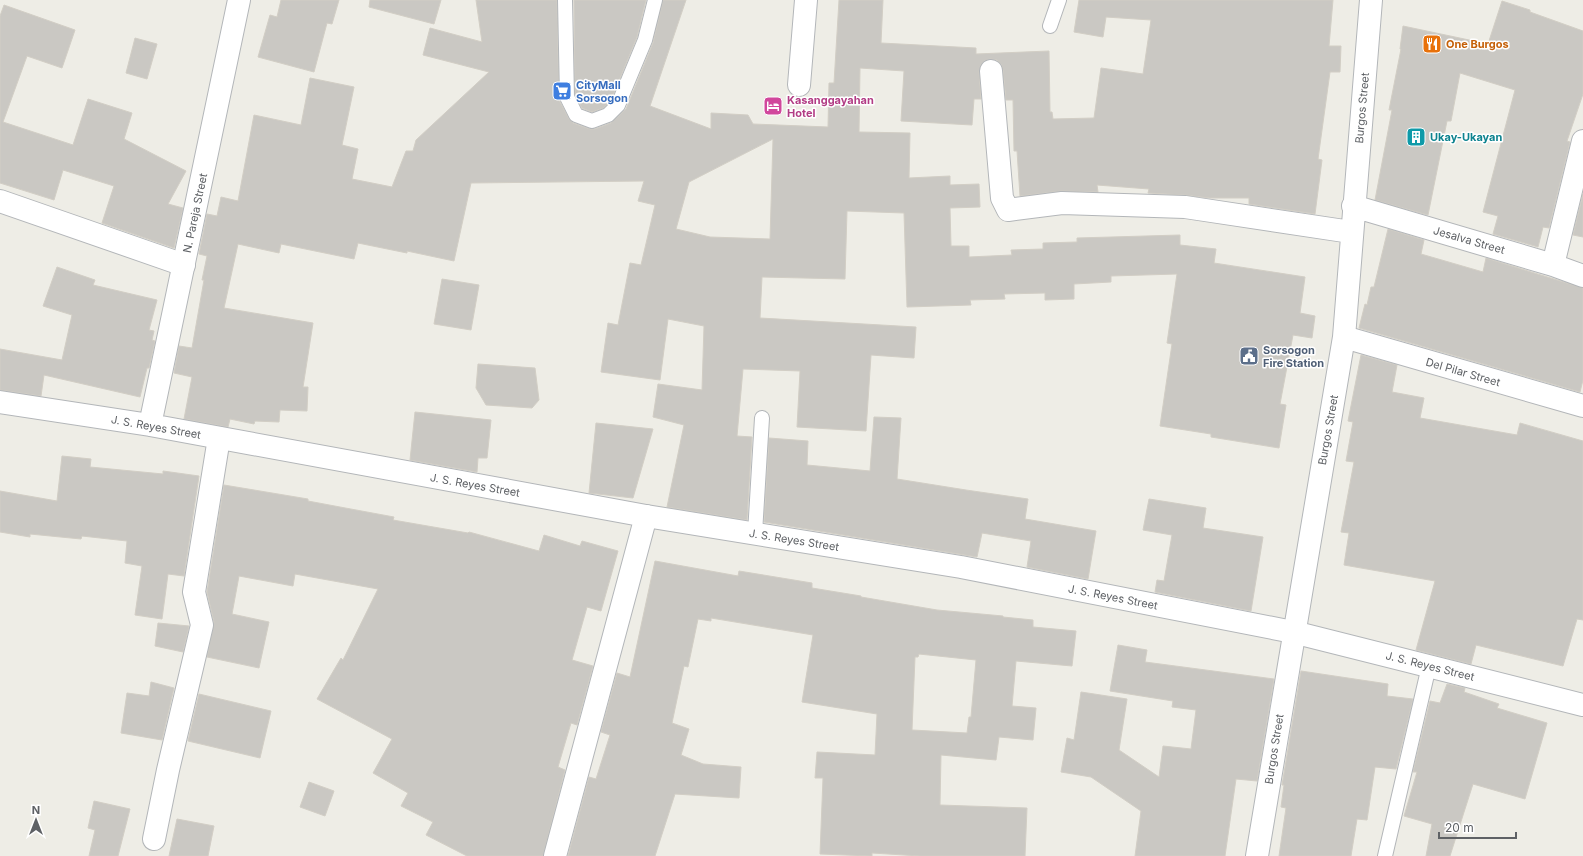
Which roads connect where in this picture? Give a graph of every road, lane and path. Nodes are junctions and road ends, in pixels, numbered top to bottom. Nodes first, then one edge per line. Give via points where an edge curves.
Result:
1 (239, 0) edge
2 (565, 0) edge
3 (655, 0) edge
4 (806, 0) edge
5 (1059, 0) edge
6 (1371, 0) edge
7 (1050, 26) dead end
8 (991, 71) dead end
9 (799, 85) dead end
10 (1583, 141) edge
11 (0, 201) edge
12 (1354, 206) junction
13 (1351, 232) junction
14 (184, 265) junction
15 (1553, 265) junction
16 (1583, 276) edge
17 (1344, 337) junction
18 (0, 402) edge
19 (1583, 406) edge
20 (762, 418) dead end
21 (150, 425) junction
22 (219, 438) junction
23 (646, 516) junction
24 (755, 533) junction
25 (1293, 632) junction
26 (1429, 666) junction
27 (1583, 705) edge
28 (154, 839) dead end
29 (555, 856) edge
30 (1257, 856) edge
31 (1385, 856) edge

1 - 14 street, N. Pareja Street
2 - 3 lane via 566,97 576,115 592,121 608,116 618,105 645,40
4 - 9 street
5 - 7 lane
6 - 12 street, Burgos Street
8 - 13 street via 1002,198 1008,210 1062,203 1185,206
10 - 15 street
11 - 14 street
12 - 13 street, Burgos Street
12 - 15 street, Jesalva Street
13 - 17 street, Burgos Street
14 - 21 street, N. Pareja Street
15 - 16 street, Jesalva Street
17 - 19 street, Del Pilar Street
17 - 25 street, Burgos Street
18 - 21 street, J. S. Reyes Street
20 - 24 lane
21 - 22 street, J. S. Reyes Street
22 - 23 street, J. S. Reyes Street
22 - 28 street via 194,592 202,625
23 - 24 street, J. S. Reyes Street
23 - 29 street
24 - 25 street, J. S. Reyes Street via 962,567
25 - 26 street, J. S. Reyes Street
25 - 30 street, Burgos Street
26 - 27 street, J. S. Reyes Street
26 - 31 lane

